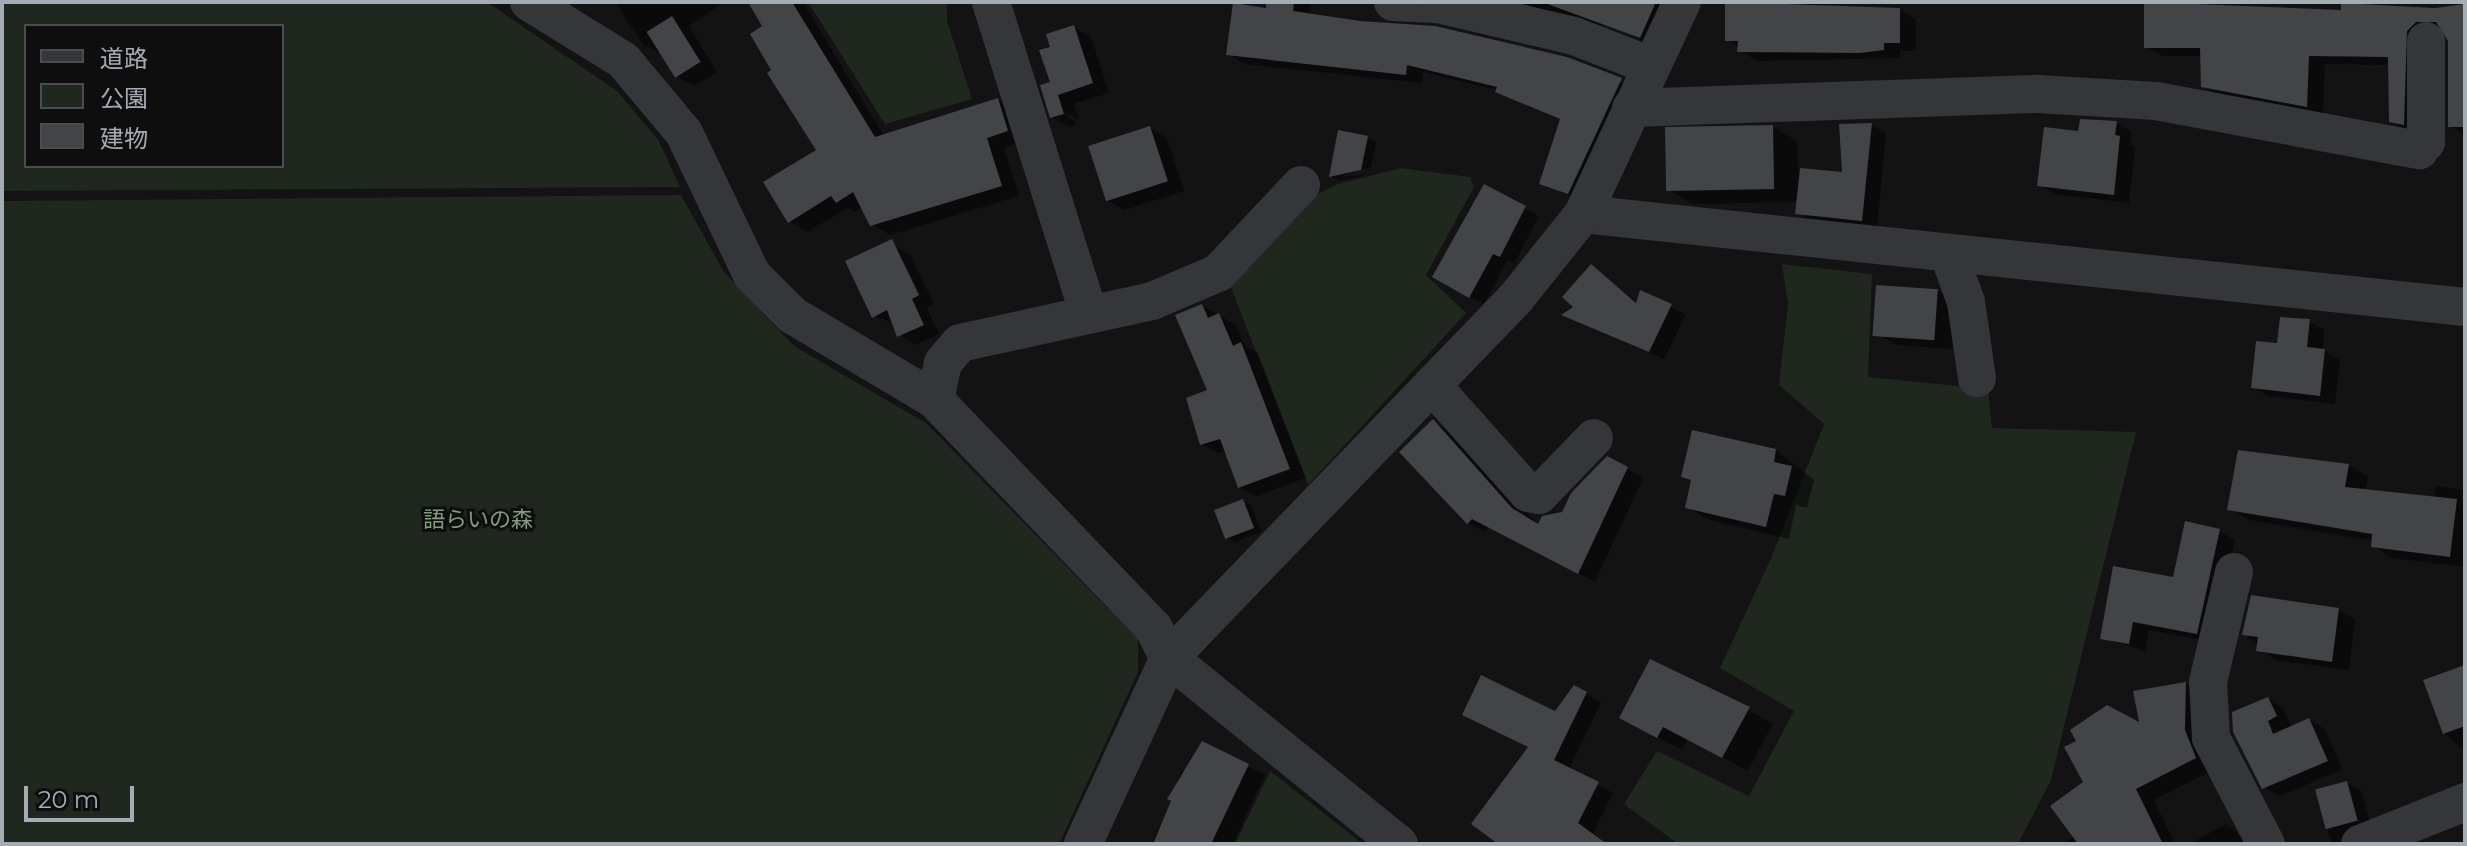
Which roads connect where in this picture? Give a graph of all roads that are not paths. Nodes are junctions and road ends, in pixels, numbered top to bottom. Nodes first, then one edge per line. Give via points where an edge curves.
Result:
1 (529, 2) edge
2 (991, 2) edge
3 (1393, 2) edge
4 (1682, 2) edge
5 (2426, 41) dead end
6 (1651, 66) junction
7 (1631, 108) junction
8 (1301, 185) dead end
9 (1583, 214) junction
10 (1949, 255) junction
11 (2465, 307) edge
12 (1088, 312) junction
13 (1977, 378) dead end
14 (1432, 385) junction
15 (935, 400) junction
16 (1594, 438) dead end
17 (2234, 572) dead end
18 (1169, 658) junction
19 (2465, 802) edge
20 (1083, 844) edge
21 (1399, 844) edge
22 (2266, 844) edge
23 (2360, 844) edge

1 - 15 street via 623,60 664,109 684,133 752,275 782,305
2 - 12 street
3 - 6 street via 1438,4 1574,36
4 - 6 street
5 - 7 street via 2426,142 2419,150 2156,101 2038,94
6 - 7 street
7 - 9 street
8 - 12 street via 1218,273 1152,301
9 - 10 street
9 - 14 street via 1516,298
10 - 11 street
10 - 13 street via 1966,302
12 - 15 street via 960,343 943,363
14 - 16 street via 1528,493 1539,495
14 - 18 street
15 - 18 street via 1153,627
17 - 22 street via 2208,682 2211,738
18 - 20 street
18 - 21 street
19 - 23 street

